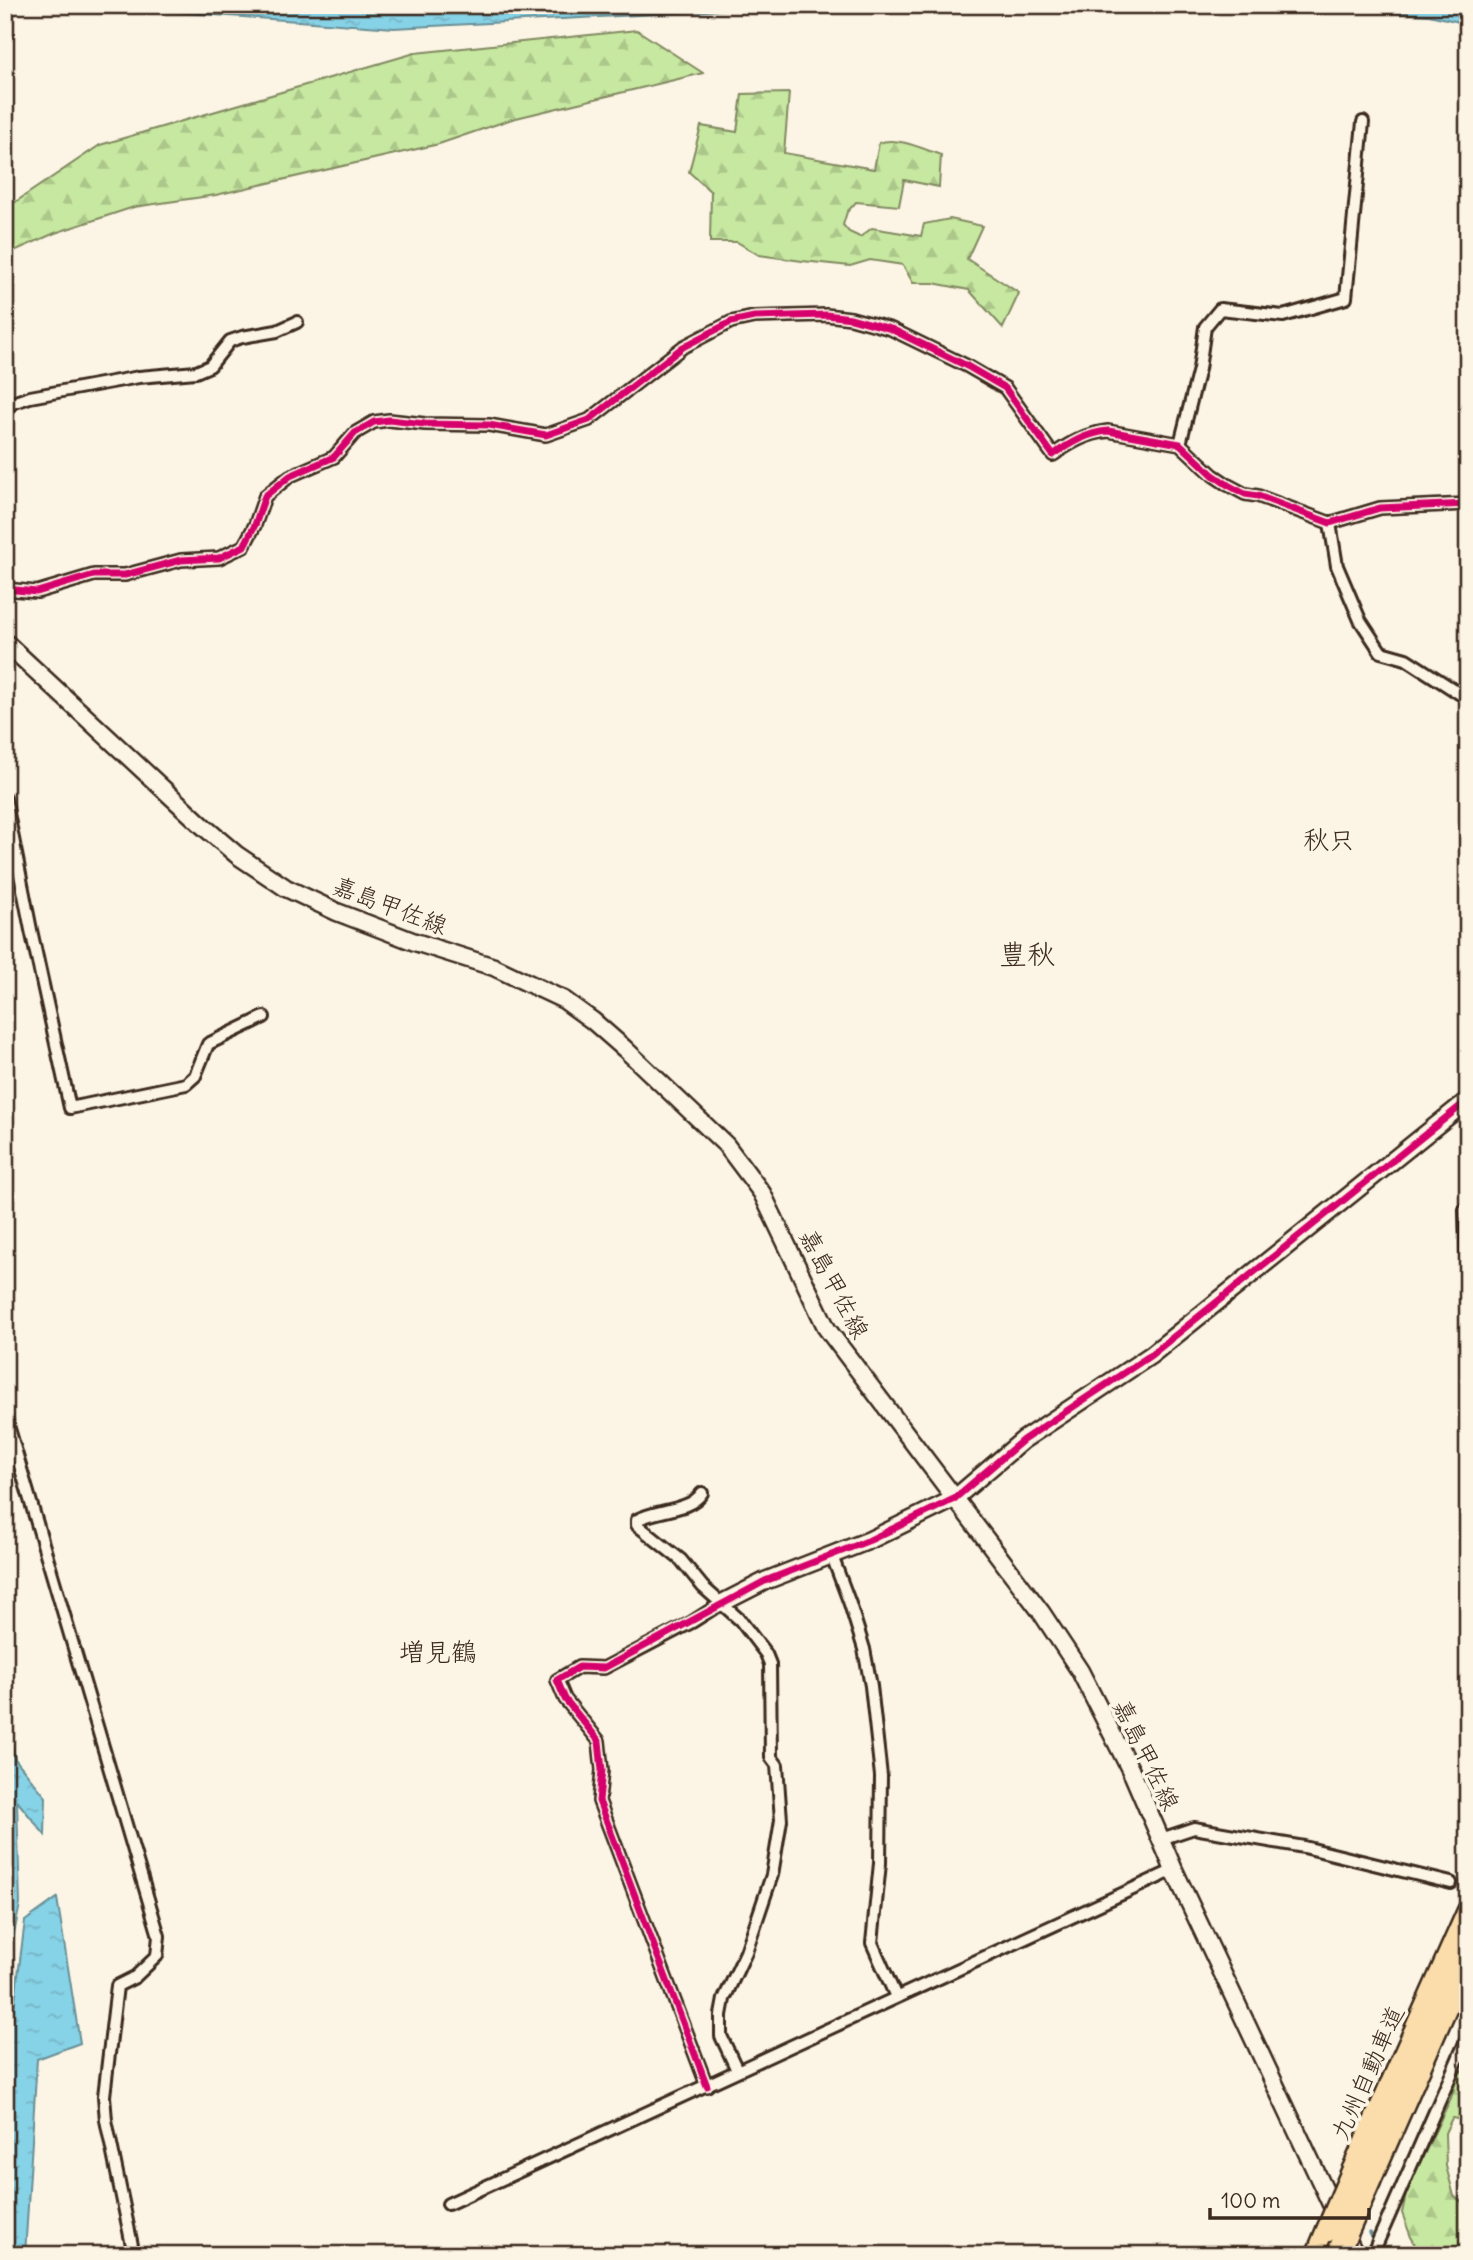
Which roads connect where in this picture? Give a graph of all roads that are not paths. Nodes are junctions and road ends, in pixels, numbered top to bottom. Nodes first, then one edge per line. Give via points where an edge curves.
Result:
1 (1363, 122) dead end
2 (296, 322) dead end
3 (5, 413) edge
4 (1180, 444) junction
5 (1468, 504) edge
6 (1330, 523) junction
7 (5, 589) edge
8 (5, 642) edge
9 (1468, 699) edge
10 (5, 798) edge
11 (264, 1017) dead end
12 (1468, 1100) edge
13 (1468, 1203) edge
14 (1468, 1285) edge
15 (5, 1415) edge
16 (702, 1493) dead end
17 (954, 1499) junction
18 (832, 1556) junction
19 (722, 1603) junction
20 (1161, 1839) junction
21 (1174, 1870) junction
22 (1451, 1883) tunnel mouth
23 (1468, 1912) edge
24 (1468, 1957) edge
25 (896, 1997) junction
26 (1468, 2036) edge
27 (1462, 2061) edge
28 (737, 2070) junction
29 (706, 2086) junction
30 (1362, 2175) junction
31 (448, 2204) dead end
32 (1344, 2253) edge
33 (134, 2255) edge
34 (1317, 2255) edge
35 (1372, 2255) edge

1 - 4 street via 1346,298 1283,316 1220,309 1205,327
2 - 3 street via 230,341 210,366 197,372 139,377 30,397 12,403
4 - 6 street via 1213,475 1245,494
4 - 7 street via 1108,430 1073,441 1053,454 1005,388 891,329 826,315 754,317 731,322 683,347 589,420 546,435 489,425 374,422 355,433 334,457 290,476 265,496 244,546 219,558 181,560 125,575 94,575 37,592
5 - 6 street via 1380,508
6 - 9 street via 1337,566 1360,620 1381,652 1406,659
8 - 17 main road, 嘉島甲佐線 via 203,826 286,888 415,942 494,967 564,1000 635,1058 726,1145 762,1193 827,1329
10 - 11 street via 70,1108 186,1084 195,1076 208,1044
12 - 17 main road via 1151,1355 1023,1440
13 - 14 street
15 - 33 street via 159,1936 157,1956 135,1977 117,1986 104,2096
16 - 19 street via 688,1505 642,1517 637,1525 681,1560
17 - 18 main road
17 - 20 main road, 嘉島甲佐線 via 1080,1671
18 - 19 main road
18 - 25 street via 857,1626 871,1686 881,1776 880,1863 872,1943
19 - 28 street via 754,1637 770,1664 771,1757 777,1765 781,1820 772,1875 721,2015 721,2036
19 - 29 street via 604,1668 579,1667 557,1680 565,1699 599,1741 599,1801
20 - 21 main road, 嘉島甲佐線
20 - 22 street via 1194,1828 1304,1847
21 - 25 street
21 - 32 main road, 嘉島甲佐線
23 - 30 highway, 九州自動車道
24 - 30 highway, 九州自動車道
25 - 28 street
26 - 27 street
27 - 35 street
28 - 29 street
29 - 31 street
30 - 32 highway, 九州自動車道, bridge
30 - 34 highway, 九州自動車道, bridge

